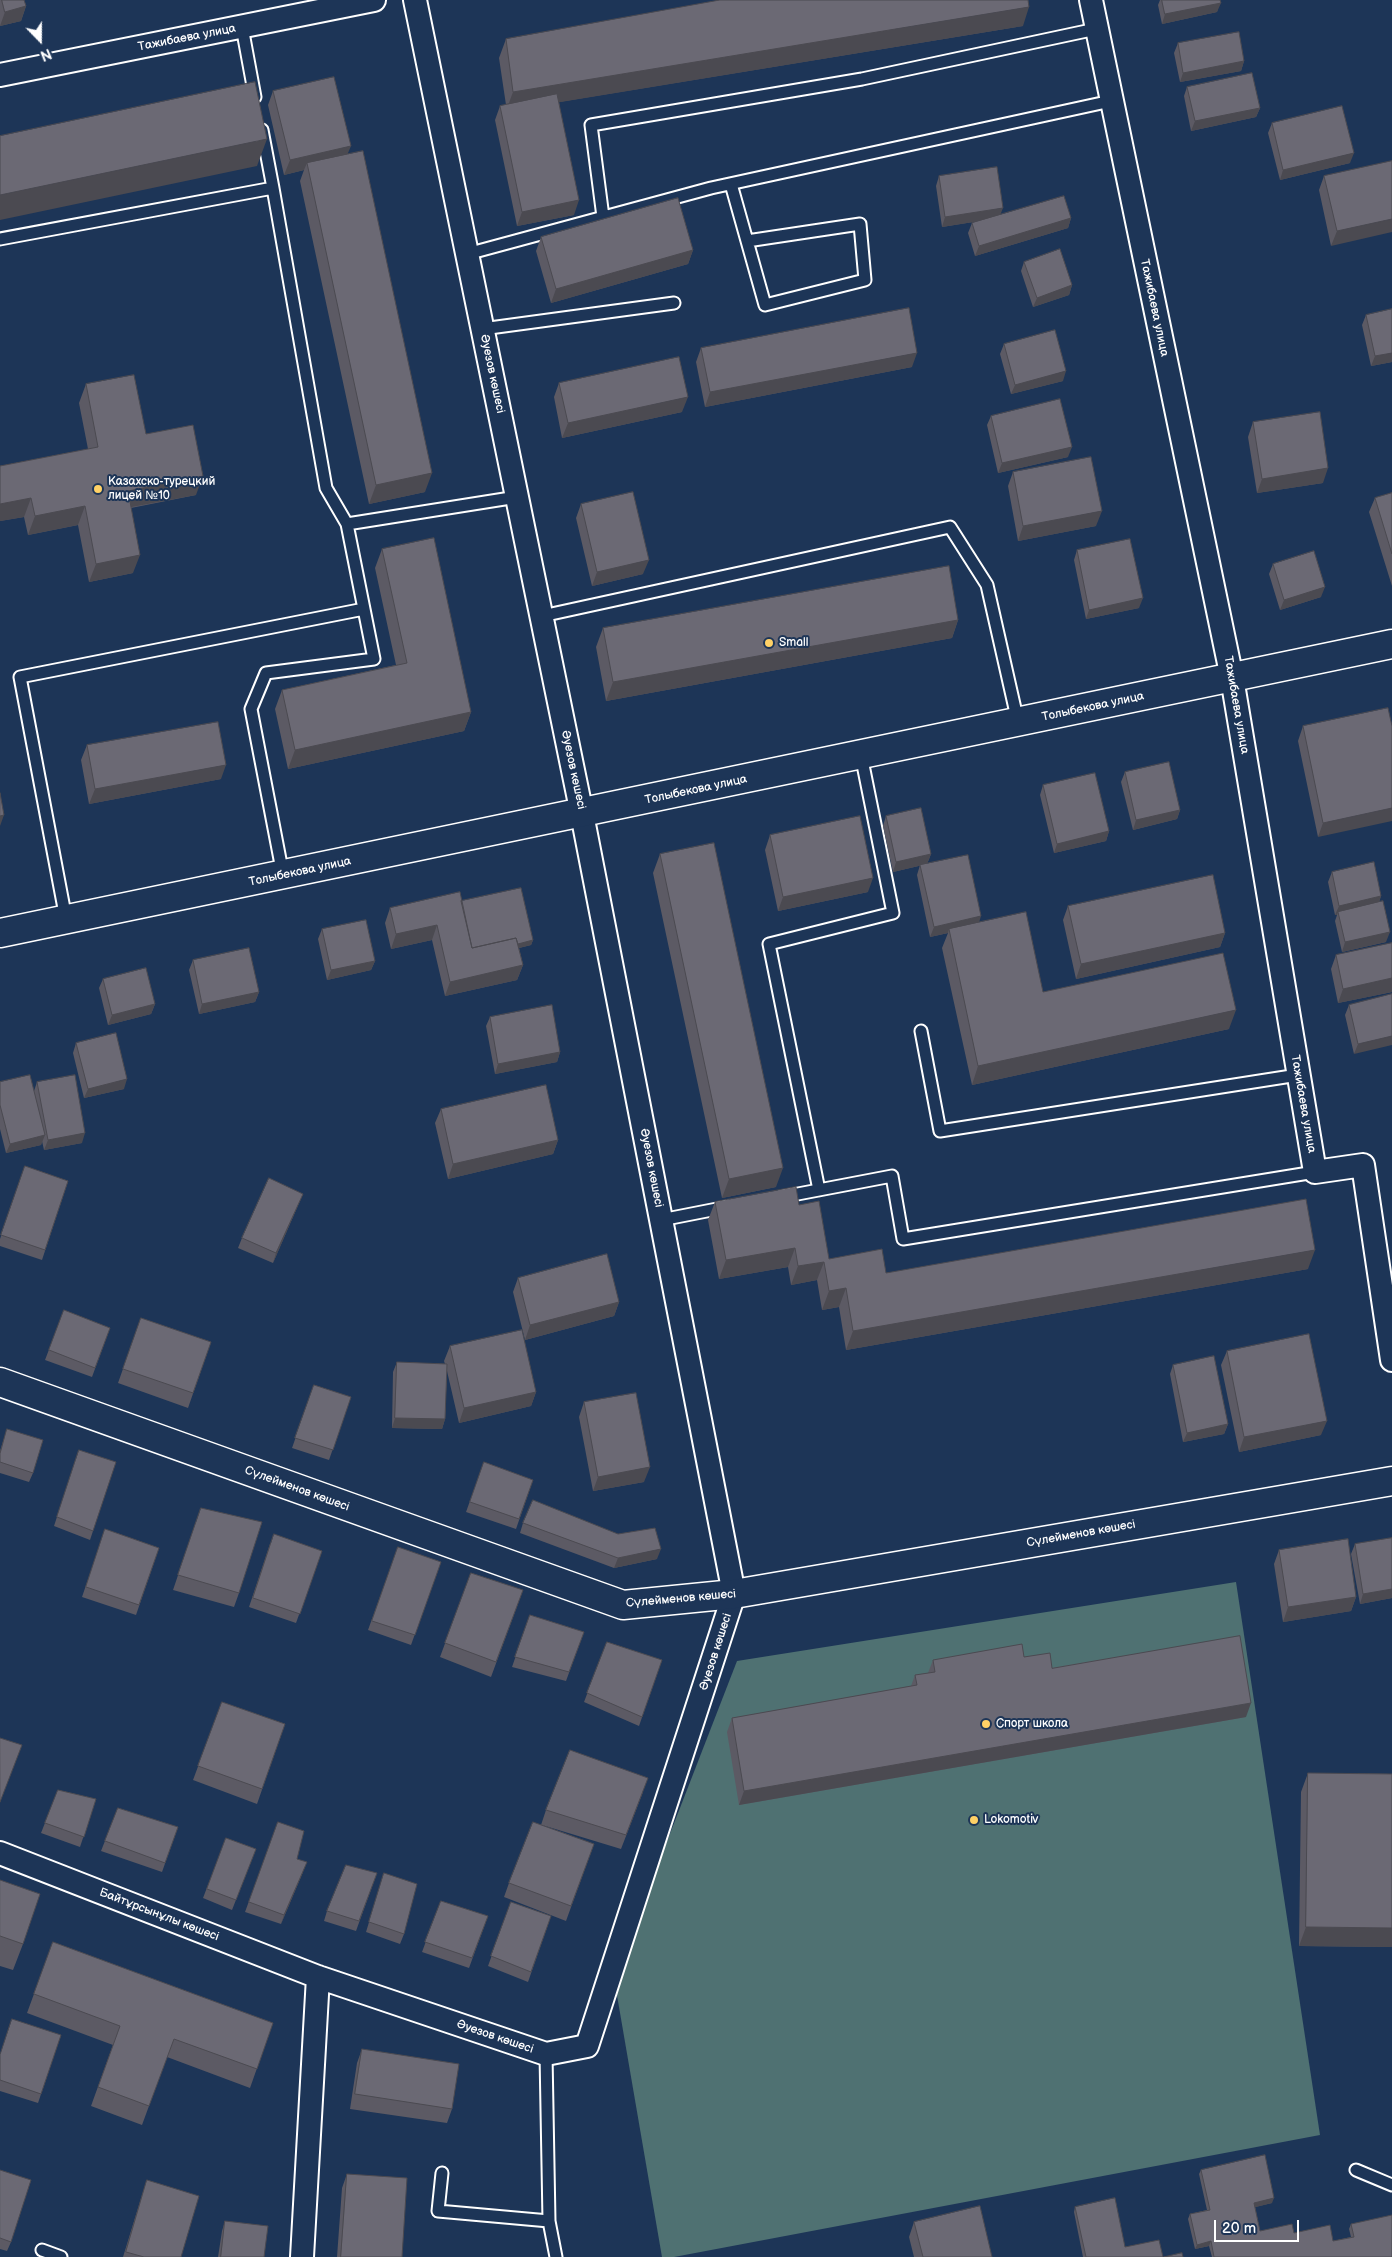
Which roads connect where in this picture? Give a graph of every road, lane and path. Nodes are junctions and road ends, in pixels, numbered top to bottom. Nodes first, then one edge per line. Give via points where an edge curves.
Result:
1 (374, 0) edge
2 (415, 0) edge
3 (1091, 0) edge
4 (242, 27) junction
5 (1096, 29) junction
6 (0, 75) edge
7 (1111, 100) junction
8 (731, 184) junction
9 (273, 188) junction
10 (603, 217) junction
11 (0, 239) edge
12 (747, 241) junction
13 (467, 254) junction
14 (674, 303) dead end
15 (482, 329) junction
16 (517, 497) junction
17 (347, 524) junction
18 (364, 609) junction
19 (542, 616) junction
20 (1392, 644) edge
21 (1232, 678) junction
22 (1018, 722) junction
23 (861, 755) junction
24 (582, 814) junction
25 (283, 875) junction
26 (66, 919) junction
27 (0, 933) edge
28 (921, 1031) dead end
29 (1298, 1076) junction
30 (1314, 1172) junction
31 (819, 1190) junction
32 (773, 1199) edge
33 (736, 1206) edge
34 (662, 1220) junction
35 (1392, 1360) edge
36 (0, 1382) edge
37 (1392, 1481) edge
38 (734, 1594) junction
39 (0, 1853) edge
40 (318, 1977) junction
41 (546, 2054) junction
42 (1356, 2170) dead end
43 (442, 2173) dead end
44 (1392, 2185) edge
45 (549, 2221) junction
46 (42, 2250) dead end
47 (61, 2257) edge
48 (302, 2257) edge
49 (556, 2257) edge

1 - 4 street, Тажибаева улица
2 - 13 street, Әуезов көшесі
3 - 5 street, Тажибаева улица
4 - 6 street, Тажибаева улица
4 - 9 lane
5 - 7 street, Тажибаева улица
5 - 10 lane via 862,79 591,125
7 - 8 lane
7 - 21 street, Тажибаева улица
8 - 10 lane
8 - 12 lane
9 - 11 lane
9 - 17 lane via 326,488
10 - 13 lane
12 - 12 lane via 765,305 865,280 860,224
13 - 15 street, Әуезов көшесі
14 - 15 lane
15 - 16 street, Әуезов көшесі
16 - 17 lane
16 - 19 street, Әуезов көшесі
17 - 18 lane
18 - 25 lane via 374,659 266,673 251,709
18 - 26 lane via 20,677
19 - 22 lane via 950,527 987,585
19 - 24 street, Әуезов көшесі
20 - 21 street, Толыбекова улица
21 - 22 street, Толыбекова улица
21 - 29 street, Тажибаева улица
22 - 23 street, Толыбекова улица
23 - 24 street, Толыбекова улица
23 - 31 lane via 893,913 769,944
24 - 25 street, Толыбекова улица
24 - 34 street, Әуезов көшесі
25 - 26 street, Толыбекова улица
26 - 27 street, Толыбекова улица
28 - 29 lane via 940,1131
29 - 30 street, Тажибаева улица
30 - 31 lane via 903,1239 892,1176
30 - 35 street via 1363,1165
31 - 32 lane
33 - 34 lane
34 - 38 street, Әуезов көшесі
36 - 38 street, Сүлейменов көшесі via 623,1605
37 - 38 street, Сүлейменов көшесі
38 - 41 street, Әуезов көшесі via 587,2046
39 - 40 street, Байтұрсынұлы көшесі
40 - 41 street, Әуезов көшесі
40 - 48 street
41 - 45 lane
42 - 44 lane
43 - 45 lane via 438,2211
45 - 49 lane
46 - 47 lane

